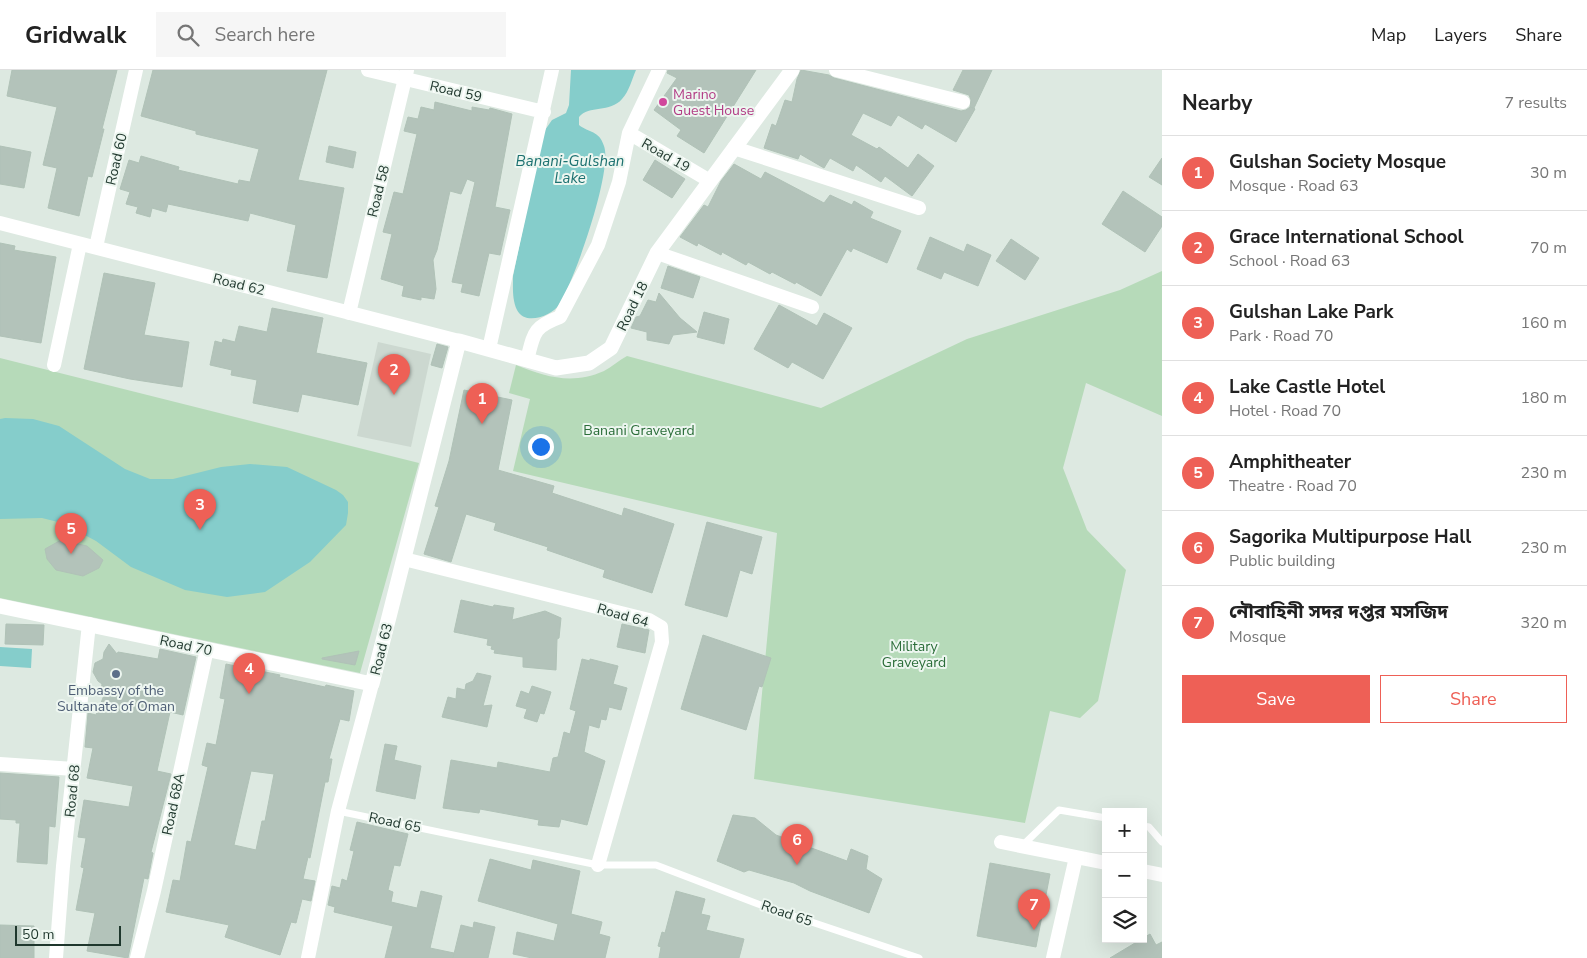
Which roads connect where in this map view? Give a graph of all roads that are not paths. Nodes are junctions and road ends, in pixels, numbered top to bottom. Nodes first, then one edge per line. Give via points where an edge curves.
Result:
1 (136, 70) edge
2 (368, 70) edge
3 (552, 70) edge
4 (659, 70) edge
5 (792, 70) edge
6 (836, 70) edge
7 (406, 75) edge
8 (963, 102) dead end
9 (544, 112) junction
10 (629, 133) junction
11 (734, 148) junction
12 (710, 181) junction
13 (919, 208) dead end
14 (0, 223) edge
15 (80, 244) junction
16 (96, 248) junction
17 (657, 253) junction
18 (812, 307) dead end
19 (349, 313) junction
20 (459, 341) junction
21 (484, 348) junction
22 (527, 360) junction
23 (54, 365) dead end
24 (404, 559) junction
25 (0, 606) edge
26 (89, 624) junction
27 (206, 649) junction
28 (372, 684) junction
29 (0, 764) edge
30 (74, 769) junction
31 (338, 811) junction
32 (1102, 817) edge
33 (1147, 827) edge
34 (1002, 842) dead end
35 (1162, 842) edge
36 (1022, 846) junction
37 (1076, 857) junction
38 (1102, 862) edge
39 (598, 865) junction
40 (1147, 872) edge
41 (1162, 875) edge
42 (56, 958) edge
43 (137, 958) edge
44 (308, 958) edge
45 (919, 958) edge
46 (1053, 958) edge

1 - 16 street, Road 60
2 - 7 street, Road 59
3 - 9 street
4 - 10 street, Road 19
5 - 11 street, Road 18
6 - 8 street
7 - 9 street, Road 59
7 - 19 street, Road 58
9 - 21 street
10 - 12 street, Road 19
10 - 22 street via 619,182 598,245 560,318 540,326 534,335
11 - 12 street, Road 18
11 - 13 street
12 - 17 street, Road 18
14 - 15 street, Road 62
15 - 16 street, Road 62
15 - 23 street
16 - 19 street, Road 62
17 - 18 street
17 - 22 street, Road 18 via 611,348 589,363 556,368
19 - 20 street, Road 62
20 - 21 street, Road 62
20 - 24 street, Road 63
21 - 22 street, Road 18
24 - 28 street, Road 63
24 - 39 street, Road 64 via 648,620 661,627 662,642
25 - 26 street, Road 70
26 - 27 street, Road 70
26 - 30 street, Road 68
27 - 28 street, Road 70
27 - 43 street, Road 68A
28 - 31 street, Road 63
29 - 30 street
30 - 42 street, Road 68
31 - 39 lane, Road 65
31 - 44 street, Road 63
32 - 36 lane via 1058,810
33 - 35 lane
34 - 36 street
36 - 37 street
37 - 38 street
37 - 46 street
39 - 45 lane, Road 65 via 656,865 758,904
40 - 41 street

